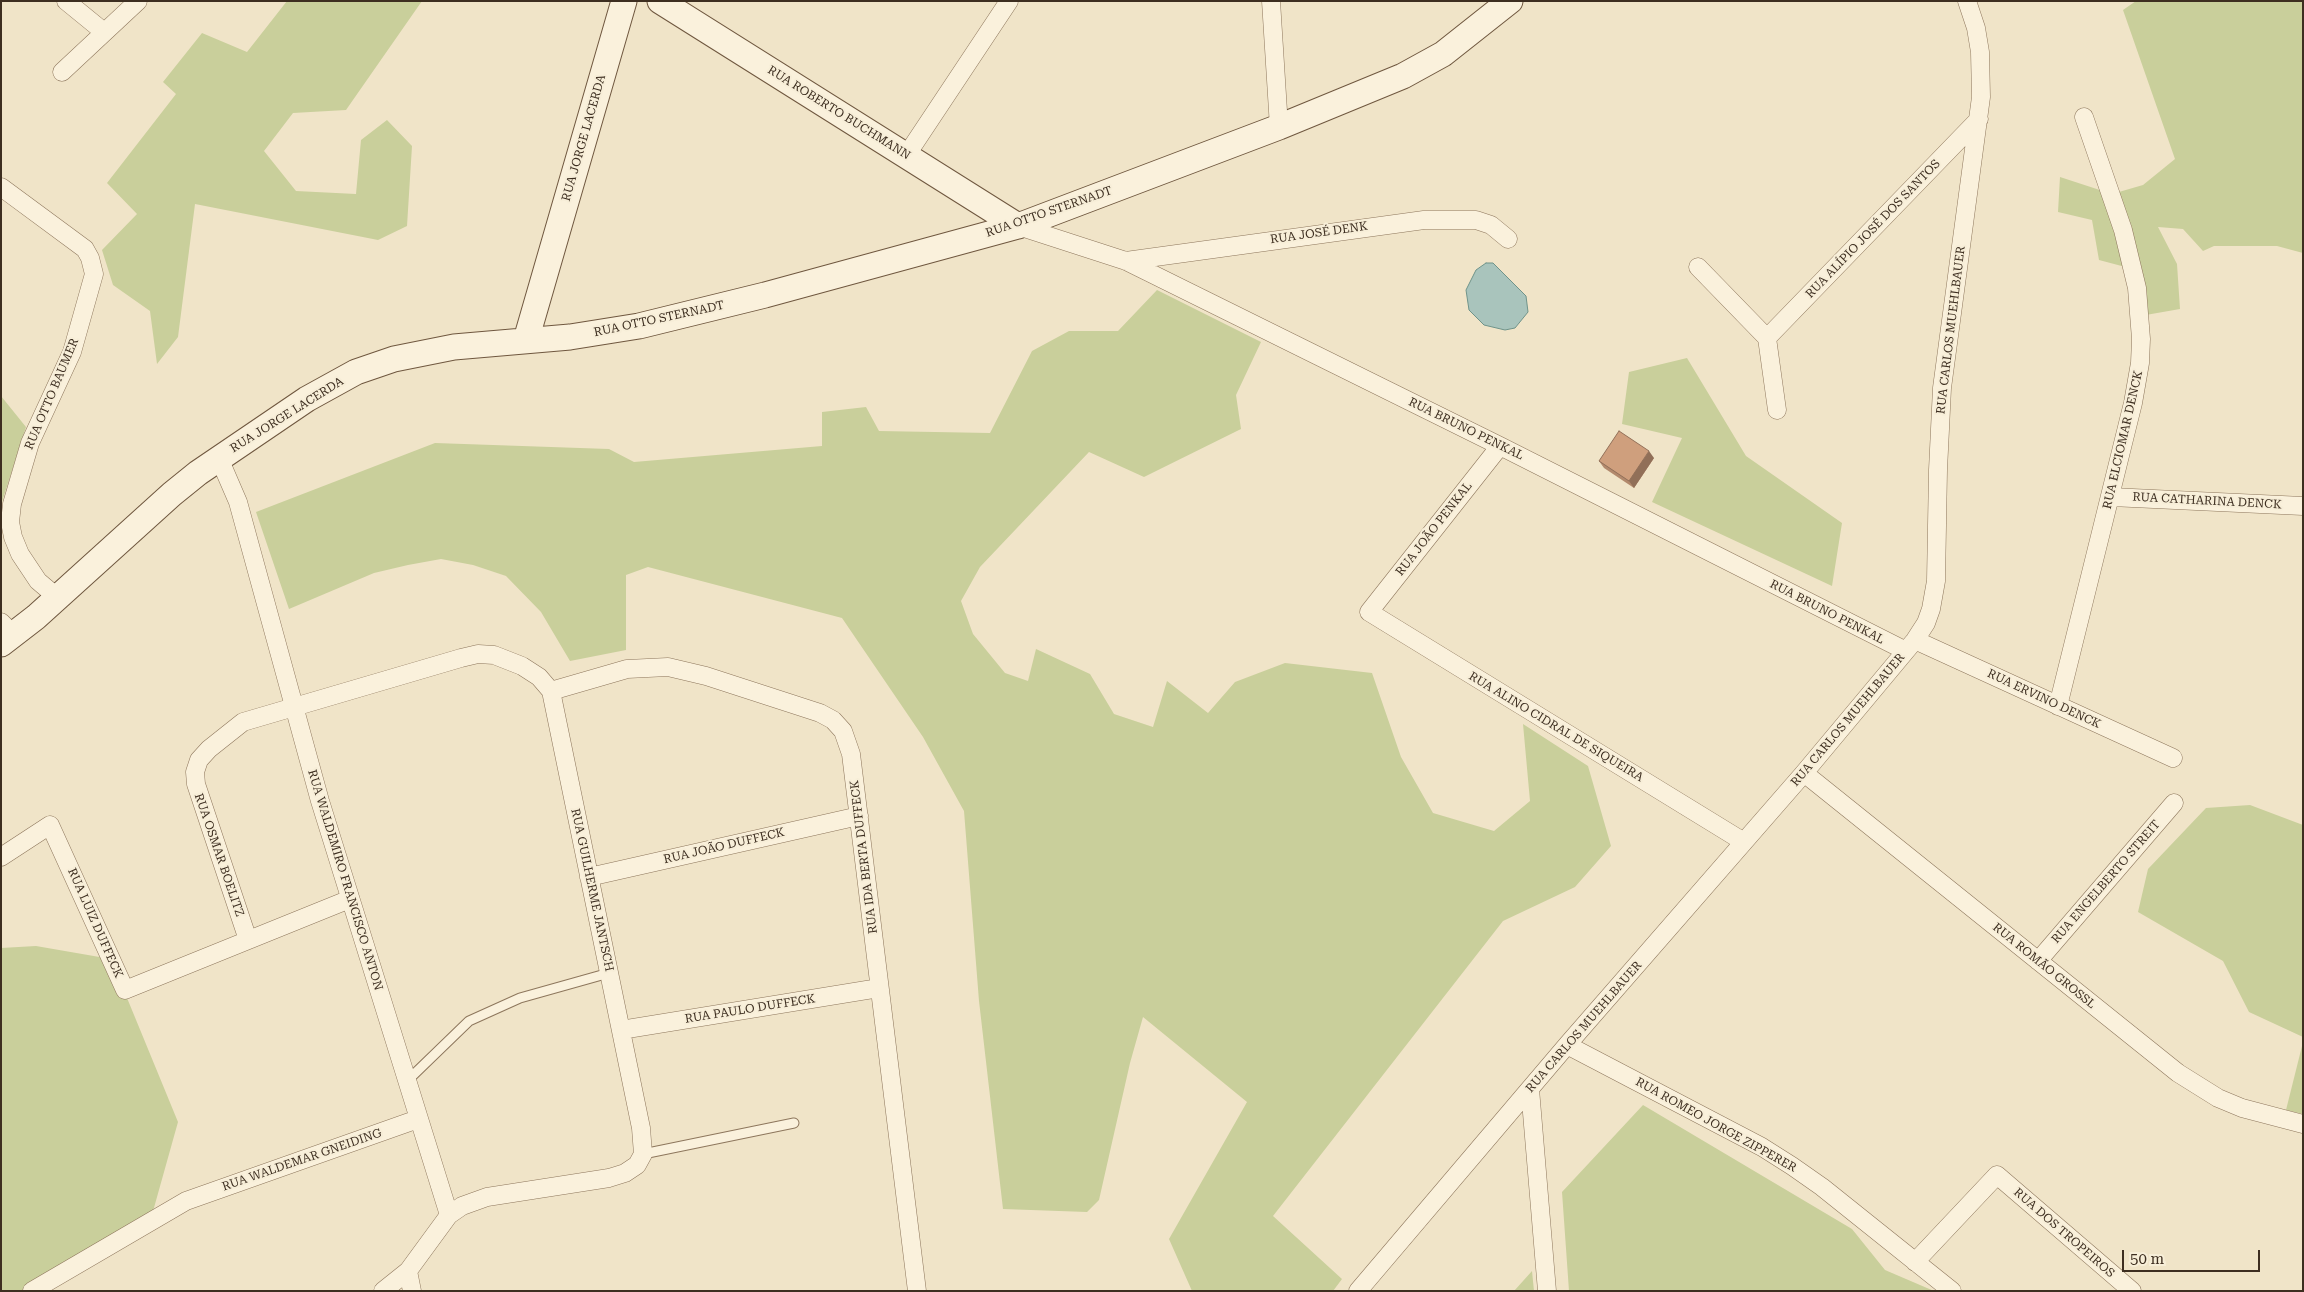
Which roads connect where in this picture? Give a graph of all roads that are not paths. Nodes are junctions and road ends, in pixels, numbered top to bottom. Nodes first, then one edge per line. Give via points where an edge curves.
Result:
1 (66, 1) edge
2 (138, 1) edge
3 (624, 1) edge
4 (660, 1) edge
5 (1009, 1) edge
6 (1271, 1) edge
7 (1967, 1) edge
8 (1504, 4) edge
9 (104, 32) junction
10 (62, 72) dead end
11 (2084, 117) dead end
12 (1979, 119) junction
13 (1279, 126) junction
14 (906, 156) junction
15 (1, 187) edge
16 (1018, 226) junction
17 (1508, 239) dead end
18 (1126, 261) junction
19 (1698, 267) dead end
20 (1768, 338) junction
21 (526, 340) junction
22 (1777, 410) dead end
23 (1500, 446) junction
24 (219, 458) junction
25 (2111, 497) junction
26 (2303, 506) edge
27 (58, 598) junction
28 (1368, 612) joint
29 (5, 634) edge
30 (1911, 646) junction
31 (551, 690) junction
32 (2058, 706) junction
33 (294, 707) junction
34 (2172, 758) dead end
35 (1804, 773) junction
36 (2174, 803) dead end
37 (859, 816) junction
38 (1744, 842) junction
39 (1, 857) edge
40 (589, 877) junction
41 (350, 899) junction
42 (248, 940) junction
43 (2038, 961) junction
44 (609, 973) junction
45 (879, 988) junction
46 (621, 1030) junction
47 (1567, 1045) junction
48 (406, 1081) junction
49 (1530, 1089) junction
50 (418, 1119) junction
51 (794, 1123) dead end
52 (2303, 1124) edge
53 (643, 1154) junction
54 (448, 1216) junction
55 (1915, 1262) junction
56 (408, 1271) junction
57 (32, 1291) edge
58 (383, 1291) edge
59 (412, 1291) edge
60 (917, 1291) edge
61 (1358, 1291) edge
62 (1547, 1291) edge
63 (1952, 1291) edge
64 (2132, 1291) edge

1 - 9 street
2 - 9 street
3 - 21 main road, RUA JORGE LACERDA
4 - 14 main road, RUA ROBERTO BUCHMANN
5 - 14 street
6 - 13 street
7 - 12 street, RUA CARLOS MUEHLBAUER via 1980,52
8 - 13 main road, RUA OTTO STERNADT via 1426,64
9 - 10 street
11 - 25 street, RUA ELCIOMAR DENCK via 2123,230 2140,316 2137,383
12 - 20 street, RUA ALÍPIO JOSÉ DOS SANTOS
12 - 30 street, RUA CARLOS MUEHLBAUER via 1942,388 1936,581 1931,609
13 - 16 main road, RUA OTTO STERNADT
14 - 16 main road, RUA ROBERTO BUCHMANN
15 - 27 street, RUA OTTO BAUMER via 85,248 94,274 72,352 30,443 12,504 10,522 20,554 38,581
16 - 18 street, RUA BRUNO PENKAL
16 - 21 main road, RUA OTTO STERNADT via 681,316 604,332
17 - 18 street, RUA JOSÉ DENK via 1491,225 1476,220 1424,220
18 - 23 street, RUA BRUNO PENKAL
19 - 20 street
20 - 22 street
21 - 24 main road, RUA JORGE LACERDA via 454,347 375,365 334,383
23 - 28 street, RUA JOÃO PENKAL
23 - 30 street, RUA BRUNO PENKAL
24 - 27 main road, RUA JORGE LACERDA via 172,494
24 - 33 street, RUA WALDEMIRO FRANCISCO ANTON via 238,502
25 - 26 street, RUA CATHARINA DENCK
25 - 32 street, RUA ELCIOMAR DENCK
27 - 29 main road, RUA JORGE LACERDA
28 - 38 street, RUA ALINO CIDRAL DE SIQUEIRA
30 - 32 street, RUA ERVINO DENCK
30 - 35 street, RUA CARLOS MUEHLBAUER
31 - 33 street via 540,677 522,666 494,655 478,654
31 - 37 street, RUA IDA BERTA DUFFECK via 627,669 668,667 820,713 833,720 848,743
31 - 40 street, RUA GUILHERME JANTSCH
32 - 34 street, RUA ERVINO DENCK
33 - 41 street, RUA WALDEMIRO FRANCISCO ANTON
33 - 42 street, RUA OSMAR BOELITZ via 243,722 209,749 199,760 195,772 200,798
35 - 38 street, RUA CARLOS MUEHLBAUER
35 - 43 street, RUA ROMÃO GROSSL
36 - 43 street, RUA ENGELBERTO STREIT
37 - 40 street, RUA JOÃO DUFFECK
37 - 45 street, RUA IDA BERTA DUFFECK
38 - 47 street, RUA CARLOS MUEHLBAUER
39 - 42 street, RUA LUIZ DUFFECK via 50,825 125,990
40 - 44 street, RUA GUILHERME JANTSCH
41 - 42 street, RUA LUIZ DUFFECK
41 - 48 street, RUA WALDEMIRO FRANCISCO ANTON
43 - 52 street, RUA ROMÃO GROSSL via 2198,1087 2242,1108
44 - 46 street, RUA GUILHERME JANTSCH
44 - 48 lane via 520,998 468,1022
45 - 46 street, RUA PAULO DUFFECK
45 - 60 street, RUA IDA BERTA DUFFECK
46 - 53 street, RUA GUILHERME JANTSCH via 641,1128
47 - 49 street, RUA CARLOS MUEHLBAUER
47 - 55 street, RUA ROMEO JORGE ZIPPERER via 1762,1147 1822,1186
48 - 50 street, RUA WALDEMIRO FRANCISCO ANTON
49 - 61 street, RUA CARLOS MUEHLBAUER
49 - 62 street
50 - 54 street, RUA WALDEMIRO FRANCISCO ANTON
50 - 57 street, RUA WALDEMAR GNEIDING via 186,1201
51 - 53 lane
53 - 54 street via 637,1165 626,1173 487,1197 462,1206
54 - 56 street
55 - 63 street, RUA ROMEO JORGE ZIPPERER
55 - 64 street, RUA DOS TROPEIROS via 1996,1175
56 - 58 street
56 - 59 street

